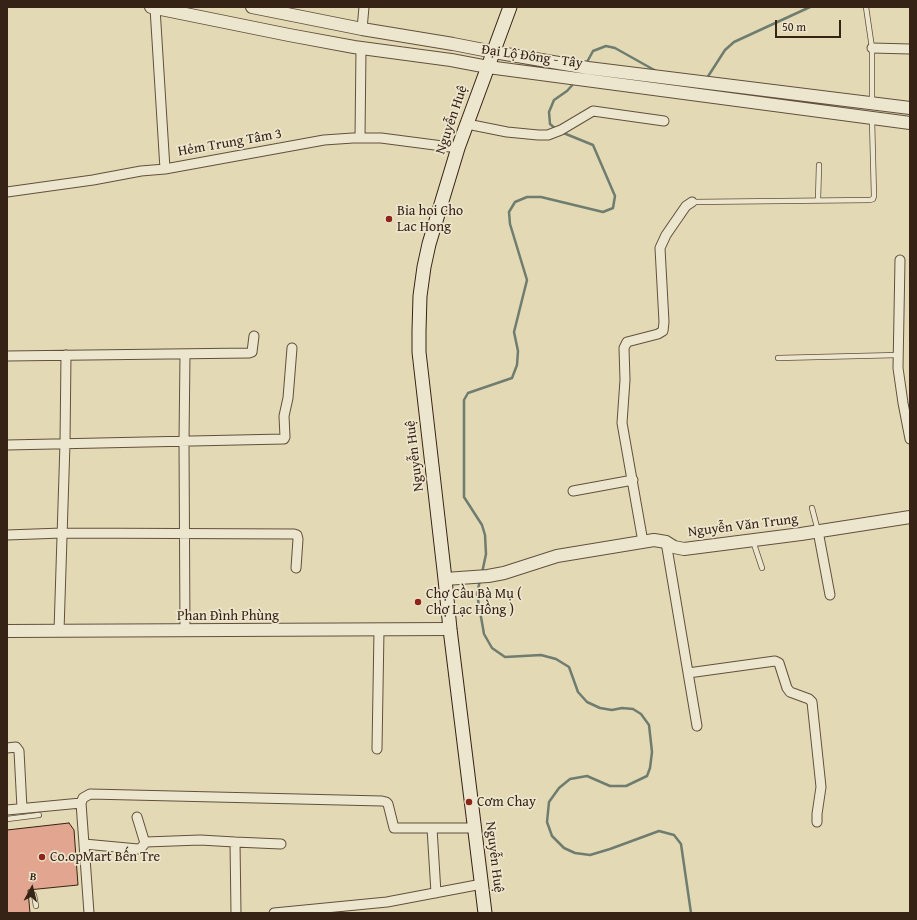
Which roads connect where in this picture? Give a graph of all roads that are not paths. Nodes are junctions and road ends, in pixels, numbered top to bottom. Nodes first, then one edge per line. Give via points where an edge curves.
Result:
1 (153, 7) edge
2 (252, 7) edge
3 (364, 7) edge
4 (510, 7) edge
5 (866, 7) edge
6 (362, 29) junction
7 (361, 48) junction
8 (872, 48) junction
9 (910, 49) edge
10 (494, 52) junction
11 (488, 67) junction
12 (872, 103) junction
13 (910, 108) edge
14 (872, 118) junction
15 (664, 122) dead end
16 (910, 123) edge
17 (467, 124) junction
18 (360, 138) junction
19 (458, 148) junction
20 (819, 165) dead end
21 (165, 169) junction
22 (7, 192) edge
23 (818, 200) junction
24 (692, 202) joint
25 (900, 260) dead end
26 (254, 336) dead end
27 (292, 348) dead end
28 (185, 354) junction
29 (66, 355) junction
30 (7, 356) edge
31 (898, 356) junction
32 (778, 358) dead end
33 (910, 439) edge
34 (184, 441) junction
35 (65, 443) junction
36 (7, 445) edge
37 (633, 480) junction
38 (573, 491) dead end
39 (812, 508) dead end
40 (910, 517) edge
41 (818, 531) junction
42 (62, 533) junction
43 (185, 534) junction
44 (7, 535) edge
45 (753, 539) junction
46 (643, 542) junction
47 (666, 542) junction
48 (296, 568) dead end
49 (762, 568) dead end
50 (445, 579) junction
51 (830, 595) dead end
52 (450, 629) junction
53 (380, 630) junction
54 (7, 631) edge
55 (59, 631) junction
56 (185, 631) junction
57 (688, 673) junction
58 (698, 726) dead end
59 (7, 748) edge
60 (377, 749) dead end
61 (81, 804) junction
62 (22, 808) junction
63 (7, 810) edge
64 (40, 815) dead end
65 (137, 817) dead end
66 (7, 819) edge
67 (817, 822) dead end
68 (432, 828) junction
69 (474, 828) junction
70 (146, 842) junction
71 (235, 842) junction
72 (84, 844) junction
73 (281, 844) dead end
74 (482, 884) junction
75 (436, 893) junction
76 (34, 895) dead end
77 (36, 906) dead end
78 (89, 913) edge
79 (236, 913) edge
80 (274, 913) edge
81 (485, 913) edge

1 - 7 street, Đại Lộ Đông - Tây
1 - 21 street
2 - 6 street, Đại Lộ Đông - Tây
3 - 6 street
4 - 10 main road, Nguyễn Huệ
5 - 8 lane
6 - 10 street, Đại Lộ Đông - Tây
7 - 11 street, Đại Lộ Đông - Tây
7 - 18 street
8 - 9 street
8 - 12 lane
10 - 11 main road, Nguyễn Huệ
10 - 12 street, Đại Lộ Đông - Tây via 583,67
11 - 14 street, Đại Lộ Đông - Tây
11 - 17 main road, Nguyễn Huệ
12 - 13 street, Đại Lộ Đông - Tây
14 - 16 street, Đại Lộ Đông - Tây
14 - 23 lane via 873,199
15 - 17 street via 593,111 548,135 513,133
17 - 19 main road, Nguyễn Huệ
18 - 19 street, Hẻm Trung Tâm 3 via 381,138
18 - 21 street, Hẻm Trung Tâm 3 via 324,140
19 - 50 main road, Nguyễn Huệ via 424,267 419,331 419,352
20 - 23 lane
21 - 22 street, Hẻm Trung Tâm 3
23 - 24 lane
24 - 37 street via 686,206 660,248 663,331 625,344 622,423
25 - 31 street
26 - 28 street via 252,352 249,353
27 - 34 street via 284,416 284,439
28 - 29 street
28 - 34 street
29 - 30 street
29 - 35 street
31 - 32 lane
31 - 33 street
34 - 35 street
34 - 43 street
35 - 36 street
35 - 42 street
37 - 38 street
37 - 46 street
39 - 41 lane
40 - 41 street, Nguyễn Văn Trung
41 - 45 street, Nguyễn Văn Trung
41 - 51 street
42 - 43 street
42 - 44 street
42 - 55 street
43 - 48 street via 296,534
43 - 56 street
45 - 47 street, Nguyễn Văn Trung via 680,549
45 - 49 lane
46 - 47 street, Nguyễn Văn Trung
46 - 50 street, Nguyễn Văn Trung via 556,556 488,576
47 - 57 street
50 - 52 main road, Nguyễn Huệ
52 - 53 street, Phan Đình Phùng
52 - 69 main road, Nguyễn Huệ
53 - 56 street, Phan Đình Phùng
53 - 60 street
54 - 55 street, Phan Đình Phùng
55 - 56 street, Phan Đình Phùng
57 - 58 street
57 - 67 street via 775,661 779,663 790,692 812,702 821,786
59 - 62 street via 16,747 20,751
61 - 62 street
61 - 68 street via 83,798 90,794 382,801 388,804 394,828
61 - 72 street
62 - 63 street
64 - 66 lane
65 - 70 street
68 - 69 street
68 - 75 street
69 - 74 main road, Nguyễn Huệ
70 - 71 street
70 - 72 street via 138,849
71 - 73 street
71 - 79 street
72 - 78 street
74 - 75 street
74 - 81 main road, Nguyễn Huệ
75 - 80 street via 387,902
76 - 77 lane

